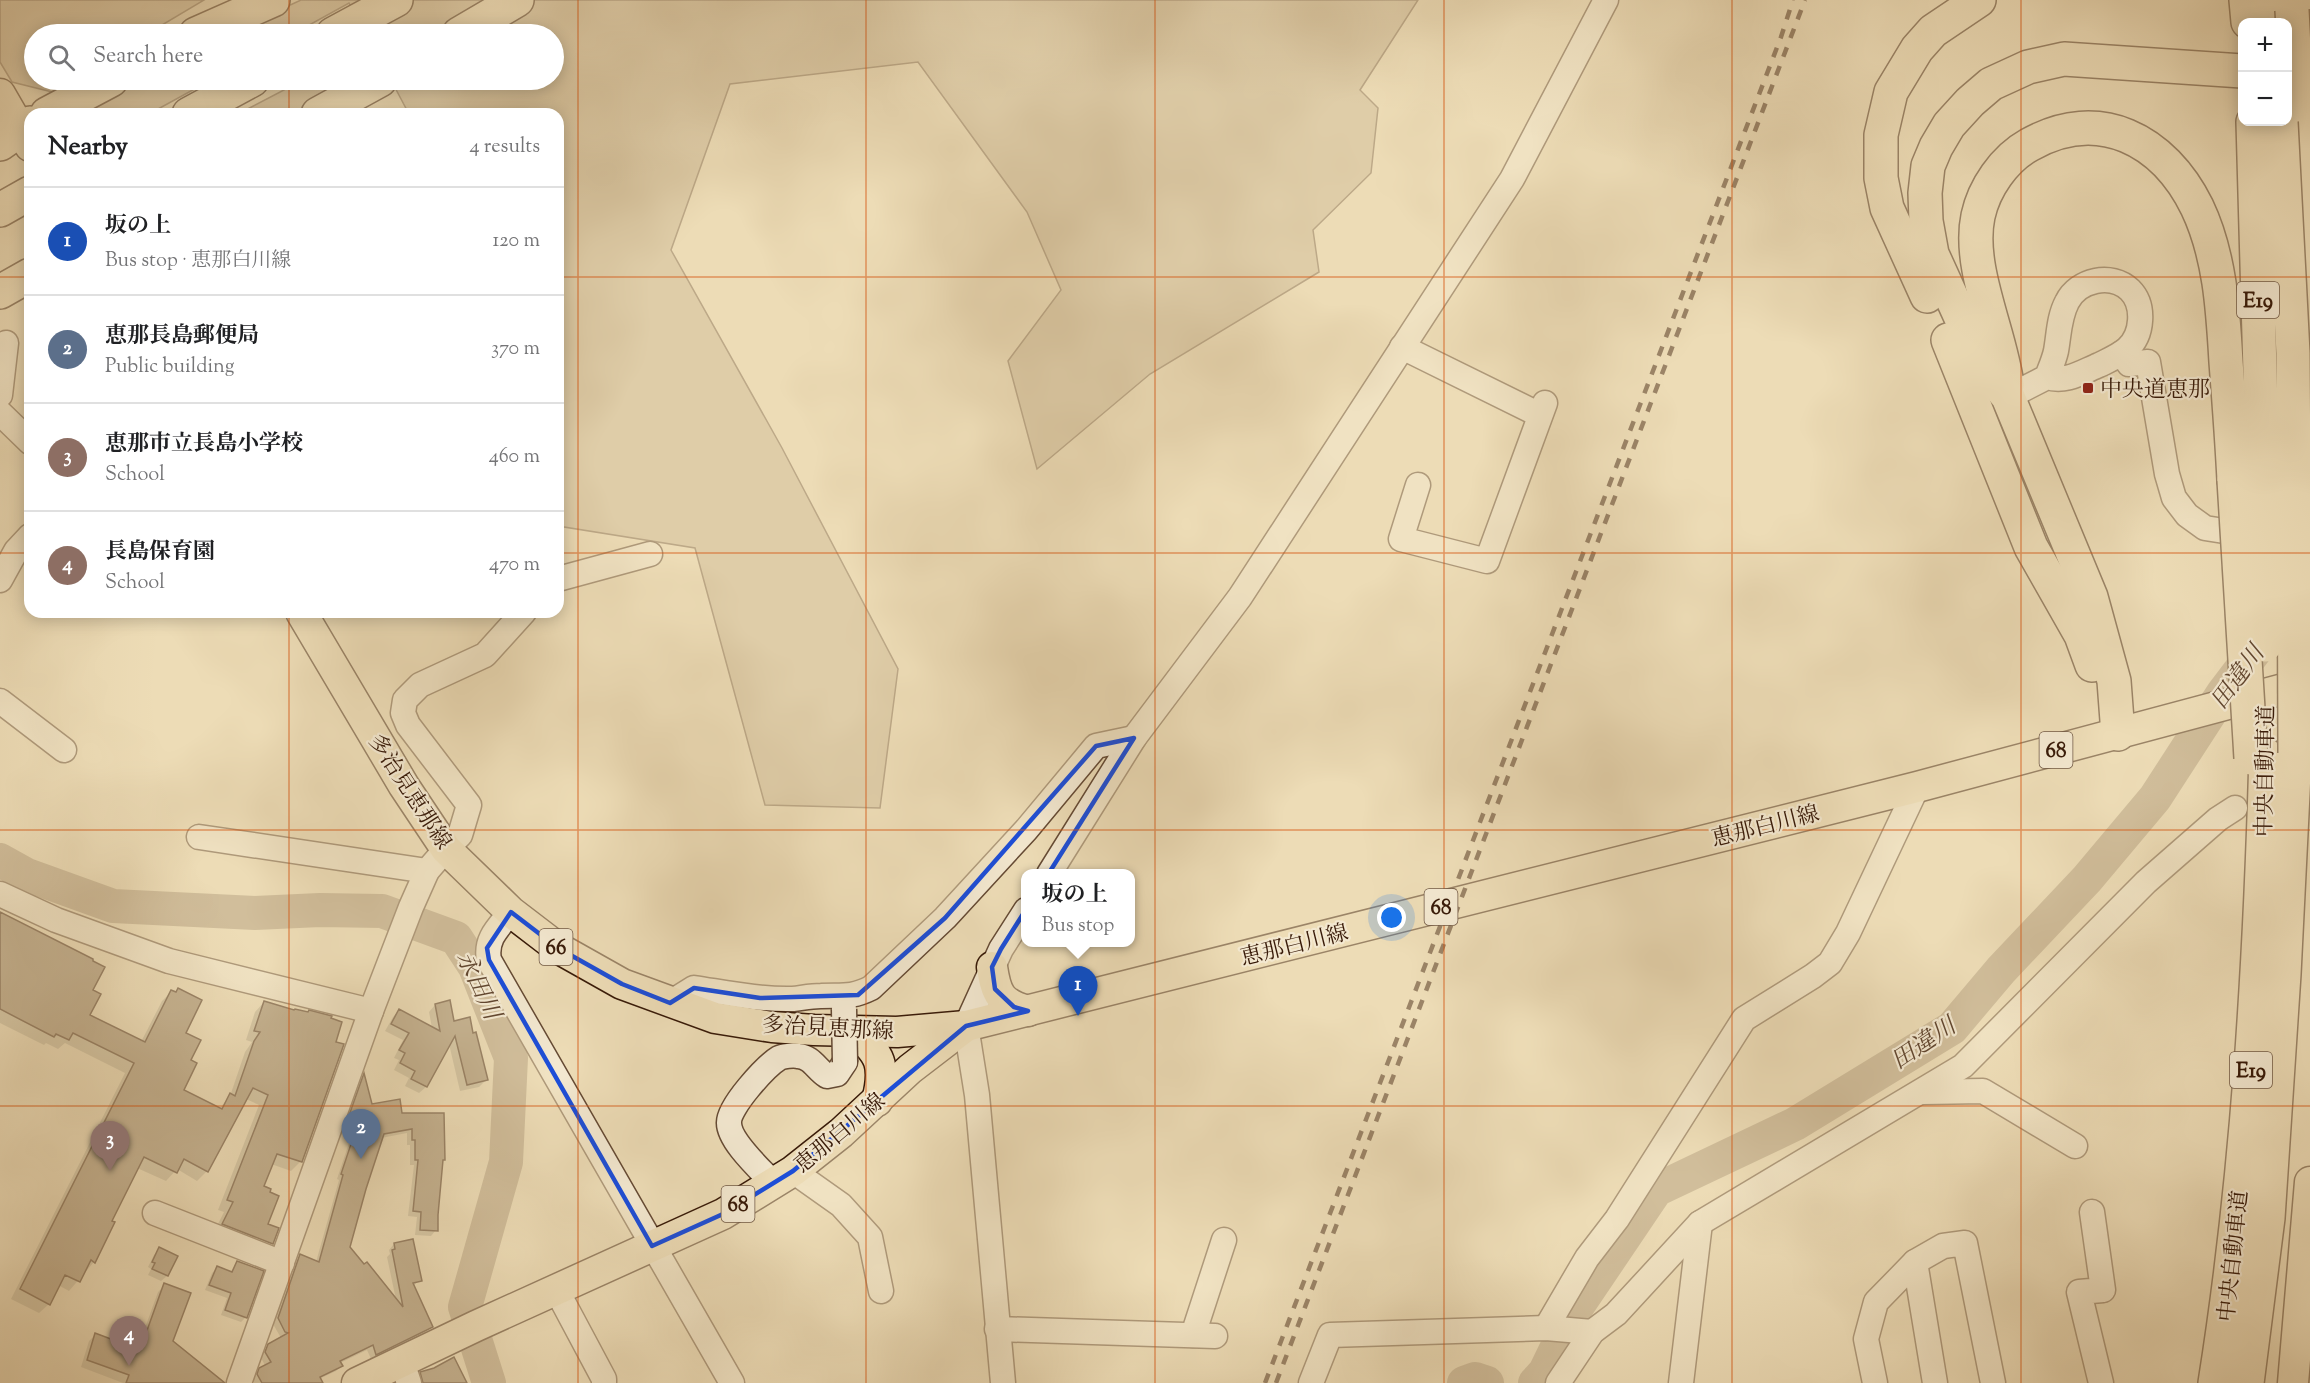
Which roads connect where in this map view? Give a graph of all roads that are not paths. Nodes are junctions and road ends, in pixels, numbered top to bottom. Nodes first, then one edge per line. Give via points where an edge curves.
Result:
1 (273, 0) edge
2 (374, 0) edge
3 (396, 0) edge
4 (516, 0) edge
5 (1606, 0) edge
6 (1979, 0) edge
7 (2269, 9) edge
8 (219, 24) edge
9 (330, 24) edge
10 (352, 24) edge
11 (476, 24) edge
12 (2238, 51) edge
13 (2292, 53) edge
14 (2310, 54) edge
15 (2238, 71) edge
16 (2281, 72) edge
17 (2292, 74) edge
18 (2310, 75) edge
19 (94, 90) edge
20 (212, 90) edge
21 (233, 90) edge
22 (362, 90) edge
23 (0, 94) edge
24 (64, 108) edge
25 (179, 108) edge
26 (200, 108) edge
27 (329, 108) edge
28 (2253, 126) edge
29 (2290, 126) edge
30 (24, 130) edge
31 (24, 196) edge
32 (24, 208) edge
33 (0, 210) edge
34 (0, 222) edge
35 (1901, 237) junction
36 (24, 278) edge
37 (0, 292) edge
38 (6, 343) dead end
39 (1402, 347) junction
40 (2122, 353) junction
41 (2047, 377) junction
42 (0, 395) edge
43 (2008, 397) junction
44 (0, 413) edge
45 (24, 436) edge
46 (2264, 478) junction
47 (1418, 485) dead end
48 (2310, 504) edge
49 (24, 542) edge
50 (650, 554) dead end
51 (564, 577) edge
52 (0, 580) edge
53 (305, 618) edge
54 (518, 618) edge
55 (2310, 682) edge
56 (0, 701) edge
57 (2118, 734) junction
58 (1134, 738) junction
59 (64, 750) dead end
60 (2271, 755) junction
61 (1917, 787) junction
62 (2235, 808) dead end
63 (199, 837) dead end
64 (446, 849) junction
65 (1052, 869) edge
66 (427, 872) junction
67 (0, 894) edge
68 (511, 912) junction
69 (1021, 918) edge
70 (992, 967) junction
71 (371, 1011) junction
72 (1028, 1011) junction
73 (846, 1013) junction
74 (966, 1026) junction
75 (1921, 1092) junction
76 (877, 1101) junction
77 (2075, 1146) dead end
78 (783, 1177) junction
79 (2310, 1182) edge
80 (2092, 1212) dead end
81 (155, 1213) dead end
82 (1700, 1223) junction
83 (1224, 1240) dead end
84 (652, 1246) junction
85 (282, 1263) junction
86 (1915, 1263) junction
87 (556, 1289) junction
88 (881, 1291) dead end
89 (1546, 1328) junction
90 (997, 1329) junction
91 (1592, 1332) junction
92 (405, 1372) edge
93 (239, 1383) edge
94 (357, 1383) edge
95 (604, 1383) edge
96 (732, 1383) edge
97 (1004, 1383) edge
98 (1311, 1383) edge
99 (1558, 1383) edge
100 (1681, 1383) edge
101 (1875, 1383) edge
102 (1935, 1383) edge
103 (1993, 1383) edge
104 (2101, 1383) edge
105 (2216, 1383) edge
106 (2247, 1383) edge
107 (2293, 1383) edge

1 - 8 highway
2 - 9 highway
3 - 10 highway
4 - 11 highway
5 - 39 street via 1512,179
6 - 35 highway via 1933,31 1891,92 1881,135 1881,178 1887,208
7 - 16 highway, bridge
12 - 35 highway via 2069,40 2002,56 1978,68 1952,92 1915,144 1904,190
13 - 14 highway
15 - 43 highway via 2064,58 2028,67 1991,84 1949,125 1928,166 1926,221 1932,254 1983,366
17 - 18 highway
19 - 24 highway
20 - 25 highway
21 - 26 highway
22 - 27 highway
23 - 30 main road
28 - 46 highway, 中央自動車道 / E19
29 - 46 highway, 中央自動車道 / E19 via 2307,336 2293,353
31 - 33 highway
32 - 34 highway
35 - 57 highway via 1957,359 2031,547 2081,635
36 - 37 highway
38 - 42 street
39 - 47 street via 1543,409 1487,561 1401,539
39 - 58 street via 1240,597
40 - 41 street via 2071,378
40 - 41 street via 2138,332 2138,301 2117,282 2087,282 2067,302
40 - 48 street via 2129,364 2148,362 2167,474 2174,498 2187,515 2205,528 2225,531
41 - 43 street
43 - 46 highway via 2005,367 1977,258 1977,220 1986,194 2002,167 2041,138 2075,128 2120,133 2176,171 2198,210 2217,270
43 - 57 highway via 2091,597 2114,681
44 - 45 street
46 - 60 highway, 中央自動車道 / E19, bridge
46 - 60 highway, bridge
49 - 52 street
50 - 51 street
53 - 64 main road, 多治見恵那線 / 66
54 - 64 street via 485,654 420,685 405,700 403,713 408,725 469,805 460,835
55 - 57 main road, 恵那白川線 / 68
56 - 59 street
57 - 61 main road, 恵那白川線 / 68
58 - 65 street
58 - 73 street via 1096,746 945,918 871,988 858,995
60 - 105 highway, 中央自動車道 / E19 via 2253,1045 2229,1294
60 - 106 highway, 中央自動車道 / E19 via 2284,974 2268,1206
61 - 72 main road, 恵那白川線 / 68
61 - 89 street via 1830,963 1744,1019 1617,1220 1587,1258
62 - 75 street via 2146,882 1963,1066
63 - 66 street
64 - 66 street
64 - 68 main road, 多治見恵那線 / 66
66 - 71 street
67 - 71 street via 56,920 169,961
68 - 73 main road, 多治見恵那線 / 66 via 567,953 622,984 715,1018 772,1027
68 - 84 street via 492,936 487,948 489,960
69 - 70 street
70 - 72 main road via 995,989 1014,1007
70 - 74 street
71 - 85 street
72 - 74 main road, 恵那白川線 / 68
73 - 74 main road, 多治見恵那線 / 66 via 897,1032
73 - 76 main road via 878,1057 882,1082
73 - 78 street, bridge via 845,1062 837,1074 827,1076 811,1060 799,1056 781,1057 753,1083 728,1121 737,1143
74 - 76 main road, 恵那白川線 / 68 via 910,1069
74 - 90 street via 977,1095
75 - 77 street via 1983,1090
75 - 82 street
76 - 78 main road, 恵那白川線 / 68
78 - 84 main road, 恵那白川線 / 68 via 723,1214
78 - 88 street via 841,1205 870,1237
79 - 107 main road
80 - 104 street via 2103,1290 2079,1292
81 - 85 street
82 - 91 street via 1616,1314
82 - 100 street
83 - 90 street via 1204,1335
84 - 87 main road, 恵那白川線 / 68
84 - 96 street
85 - 93 street
86 - 101 street via 1876,1302 1866,1339
86 - 102 street
86 - 103 street via 1943,1246 1965,1243
87 - 92 main road, 恵那白川線 / 68 via 439,1344
87 - 95 street
89 - 91 street
89 - 98 street via 1330,1335
90 - 97 street
91 - 99 street
92 - 94 main road, 恵那白川線 / 68

